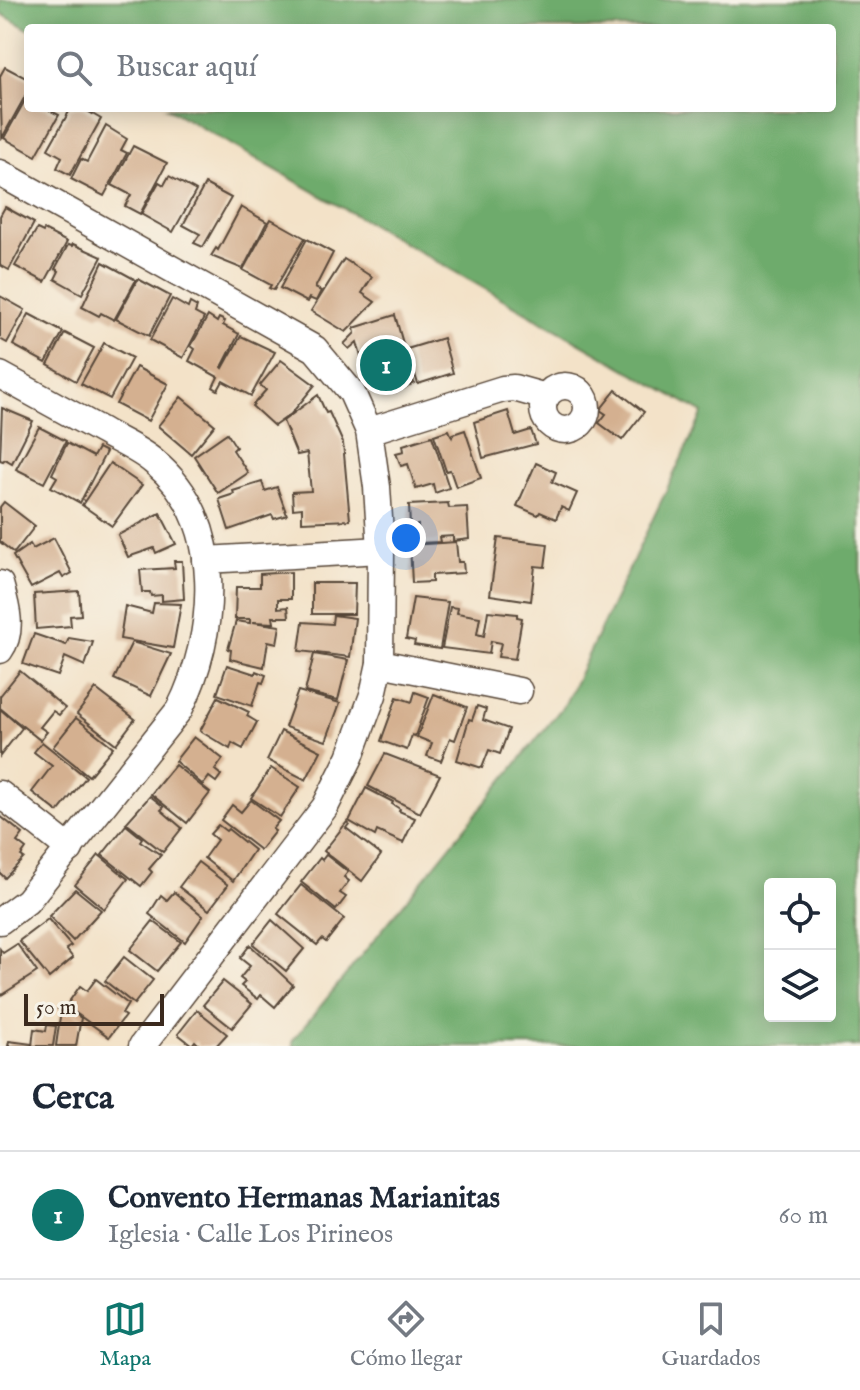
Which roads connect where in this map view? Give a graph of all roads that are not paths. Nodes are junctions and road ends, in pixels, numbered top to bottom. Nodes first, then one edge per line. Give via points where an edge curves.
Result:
1 (0, 173) edge
2 (0, 375) edge
3 (546, 397) dead end
4 (369, 431) junction
5 (381, 550) junction
6 (206, 560) junction
7 (0, 584) edge
8 (0, 650) edge
9 (380, 663) junction
10 (519, 691) dead end
11 (0, 794) edge
12 (70, 849) junction
13 (0, 921) edge
14 (142, 1046) edge

1 - 4 street via 315,349 352,393
2 - 6 street via 155,462 186,499
3 - 4 street via 503,389
4 - 5 street
5 - 6 street
5 - 9 street
6 - 12 street via 207,627 190,688 179,710
7 - 8 street via 8,625
9 - 10 street
9 - 14 street via 364,721 325,807
11 - 12 street
12 - 13 street via 27,901

